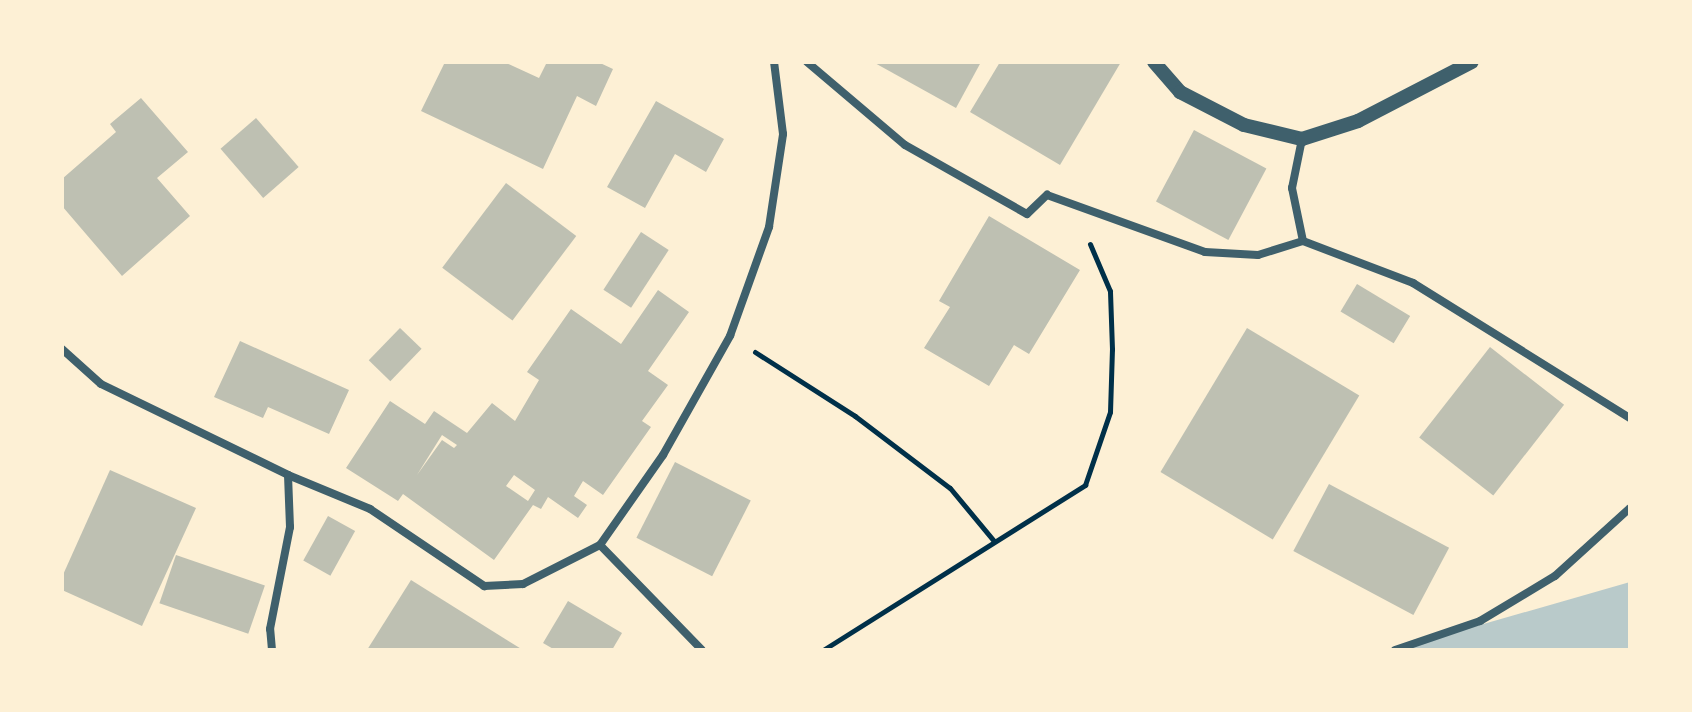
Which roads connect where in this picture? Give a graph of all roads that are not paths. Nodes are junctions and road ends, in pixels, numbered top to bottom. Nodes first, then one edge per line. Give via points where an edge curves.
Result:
1 (774, 62) edge
2 (807, 62) edge
3 (1154, 62) edge
4 (1472, 62) edge
5 (1458, 66) edge
6 (1302, 139) junction
7 (1303, 241) junction
8 (62, 349) edge
9 (1630, 418) edge
10 (288, 475) junction
11 (1630, 508) edge
12 (600, 545) junction
13 (272, 650) edge
14 (702, 650) edge
15 (1395, 650) edge

1 - 12 street via 783,134 769,227 730,336 663,455
2 - 7 street via 905,145 1027,214 1047,195 1205,252 1258,255
3 - 6 street via 1180,92 1244,125
4 - 5 street
5 - 6 street via 1358,121
6 - 7 street via 1292,188
7 - 9 street via 1413,283
8 - 10 street via 101,384
10 - 12 street via 370,509 484,586 523,584
10 - 13 street via 290,527 270,629
11 - 15 street via 1555,576 1480,621
12 - 14 street

